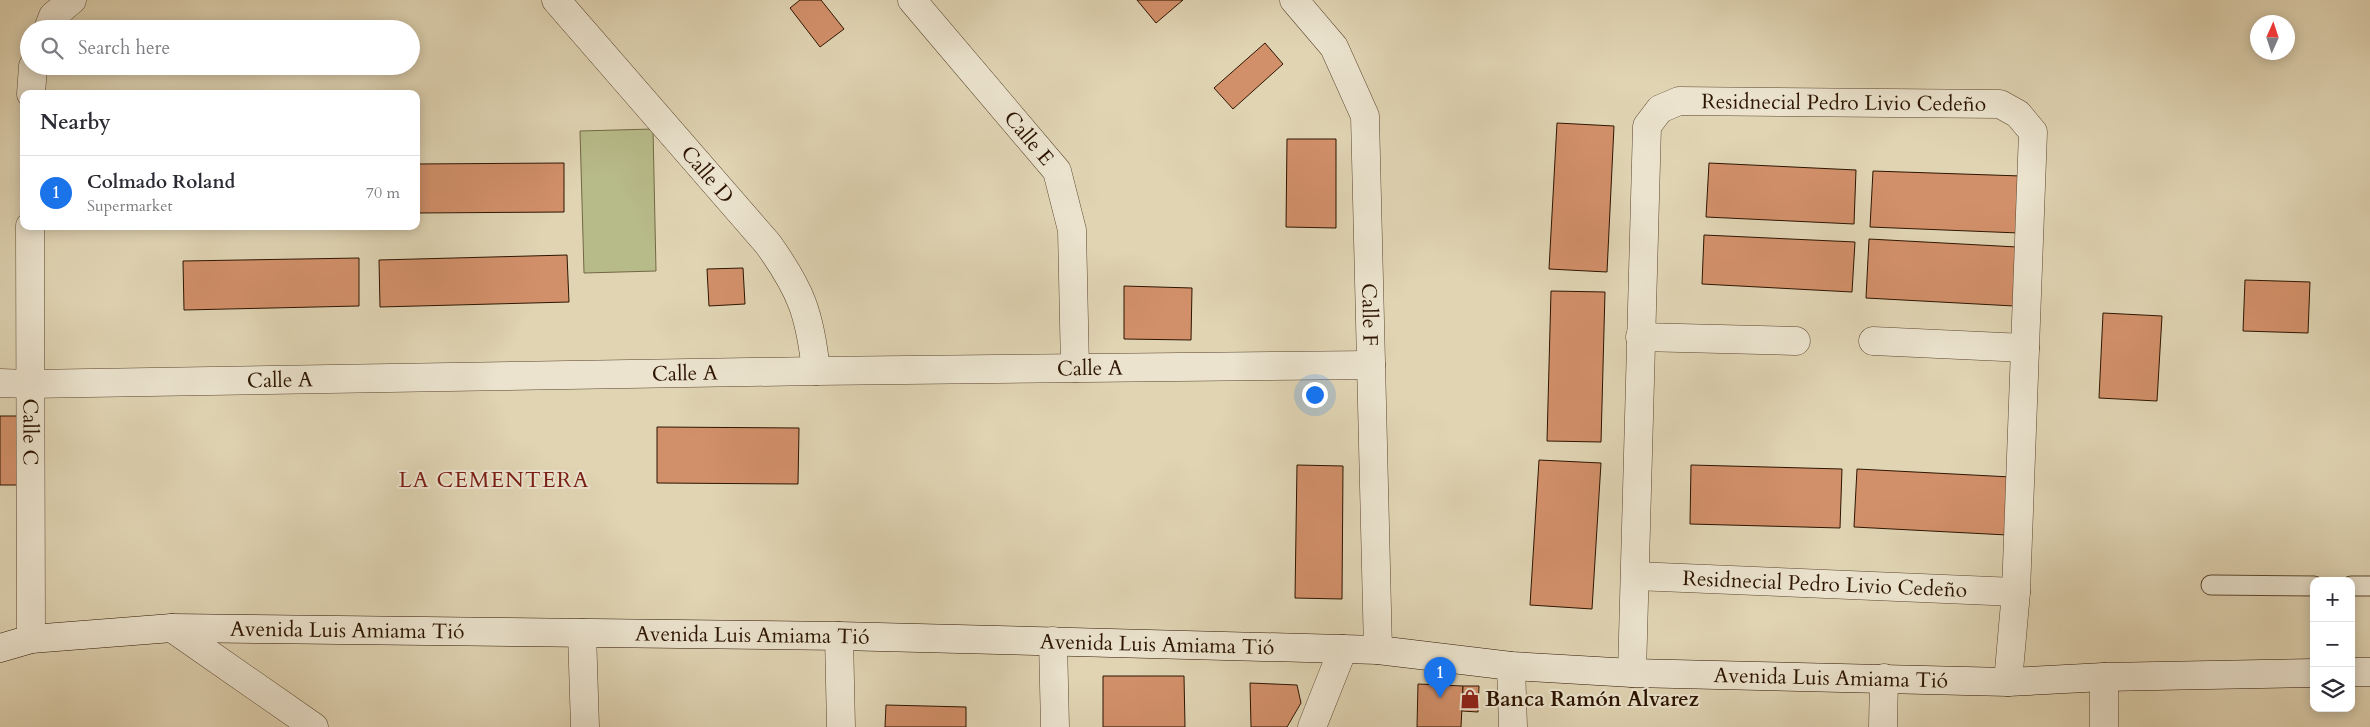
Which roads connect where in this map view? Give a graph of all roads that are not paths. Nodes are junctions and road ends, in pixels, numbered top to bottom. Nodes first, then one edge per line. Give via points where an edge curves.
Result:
1 (72, 0) edge
2 (556, 0) edge
3 (912, 0) edge
4 (1294, 0) edge
5 (51, 20) edge
6 (32, 75) edge
7 (31, 90) edge
8 (30, 230) edge
9 (1640, 336) junction
10 (1796, 341) dead end
11 (1873, 341) dead end
12 (2025, 348) junction
13 (1371, 365) junction
14 (1075, 368) junction
15 (816, 371) junction
16 (0, 383) edge
17 (29, 384) junction
18 (1635, 576) junction
19 (2211, 584) dead end
20 (2310, 586) edge
21 (2355, 586) edge
22 (2370, 586) edge
23 (2016, 592) junction
24 (172, 628) junction
25 (582, 633) junction
26 (838, 636) junction
27 (31, 639) junction
28 (1053, 641) junction
29 (0, 648) edge
30 (1344, 649) junction
31 (1378, 650) junction
32 (1511, 666) junction
33 (1632, 672) junction
34 (2355, 672) edge
35 (2370, 672) edge
36 (2310, 673) edge
37 (2104, 677) junction
38 (1884, 678) junction
39 (2008, 682) junction
40 (314, 727) edge
41 (585, 727) edge
42 (841, 727) edge
43 (1055, 727) edge
44 (1312, 727) edge
45 (1513, 727) edge
46 (1883, 727) edge
47 (2104, 727) edge

1 - 5 street
2 - 15 street, Calle D via 768,244 790,276 805,308
3 - 14 street, Calle E via 1057,171 1072,230
4 - 13 street, Calle F via 1334,47 1365,116
6 - 7 street
8 - 17 street, Calle C
9 - 10 street
9 - 12 street, Residnecial Pedro Livio Cedeño via 1647,126 1660,109 1679,101 2000,104 2018,114 2033,132
9 - 18 street, Residnecial Pedro Livio Cedeño
11 - 12 street
12 - 23 street, Residnecial Pedro Livio Cedeño
13 - 14 street, Calle A
13 - 31 street, Calle F
14 - 15 street, Calle A
15 - 17 street, Calle A
16 - 17 street, Calle A
17 - 27 street, Calle C
18 - 23 street, Residnecial Pedro Livio Cedeño
18 - 33 street, Residnecial Pedro Livio Cedeño
19 - 20 lane
21 - 22 lane
23 - 39 street, Residnecial Pedro Livio Cedeño
24 - 25 street, Avenida Luis Amiama Tió
24 - 27 street, Avenida Luis Amiama Tió
24 - 40 street
25 - 26 street, Avenida Luis Amiama Tió
25 - 41 street
26 - 28 street, Avenida Luis Amiama Tió
26 - 42 street
27 - 29 street, Avenida Luis Amiama Tió
28 - 30 street, Avenida Luis Amiama Tió
28 - 43 street
30 - 31 street, Avenida Luis Amiama Tió
30 - 44 street
31 - 32 street, Avenida Luis Amiama Tió
32 - 33 street, Avenida Luis Amiama Tió
32 - 45 street
33 - 38 street, Avenida Luis Amiama Tió
34 - 35 street
36 - 37 street, Avenida Luis Amiama Tió
37 - 39 street, Avenida Luis Amiama Tió
37 - 47 street
38 - 39 street, Avenida Luis Amiama Tió
38 - 46 street

